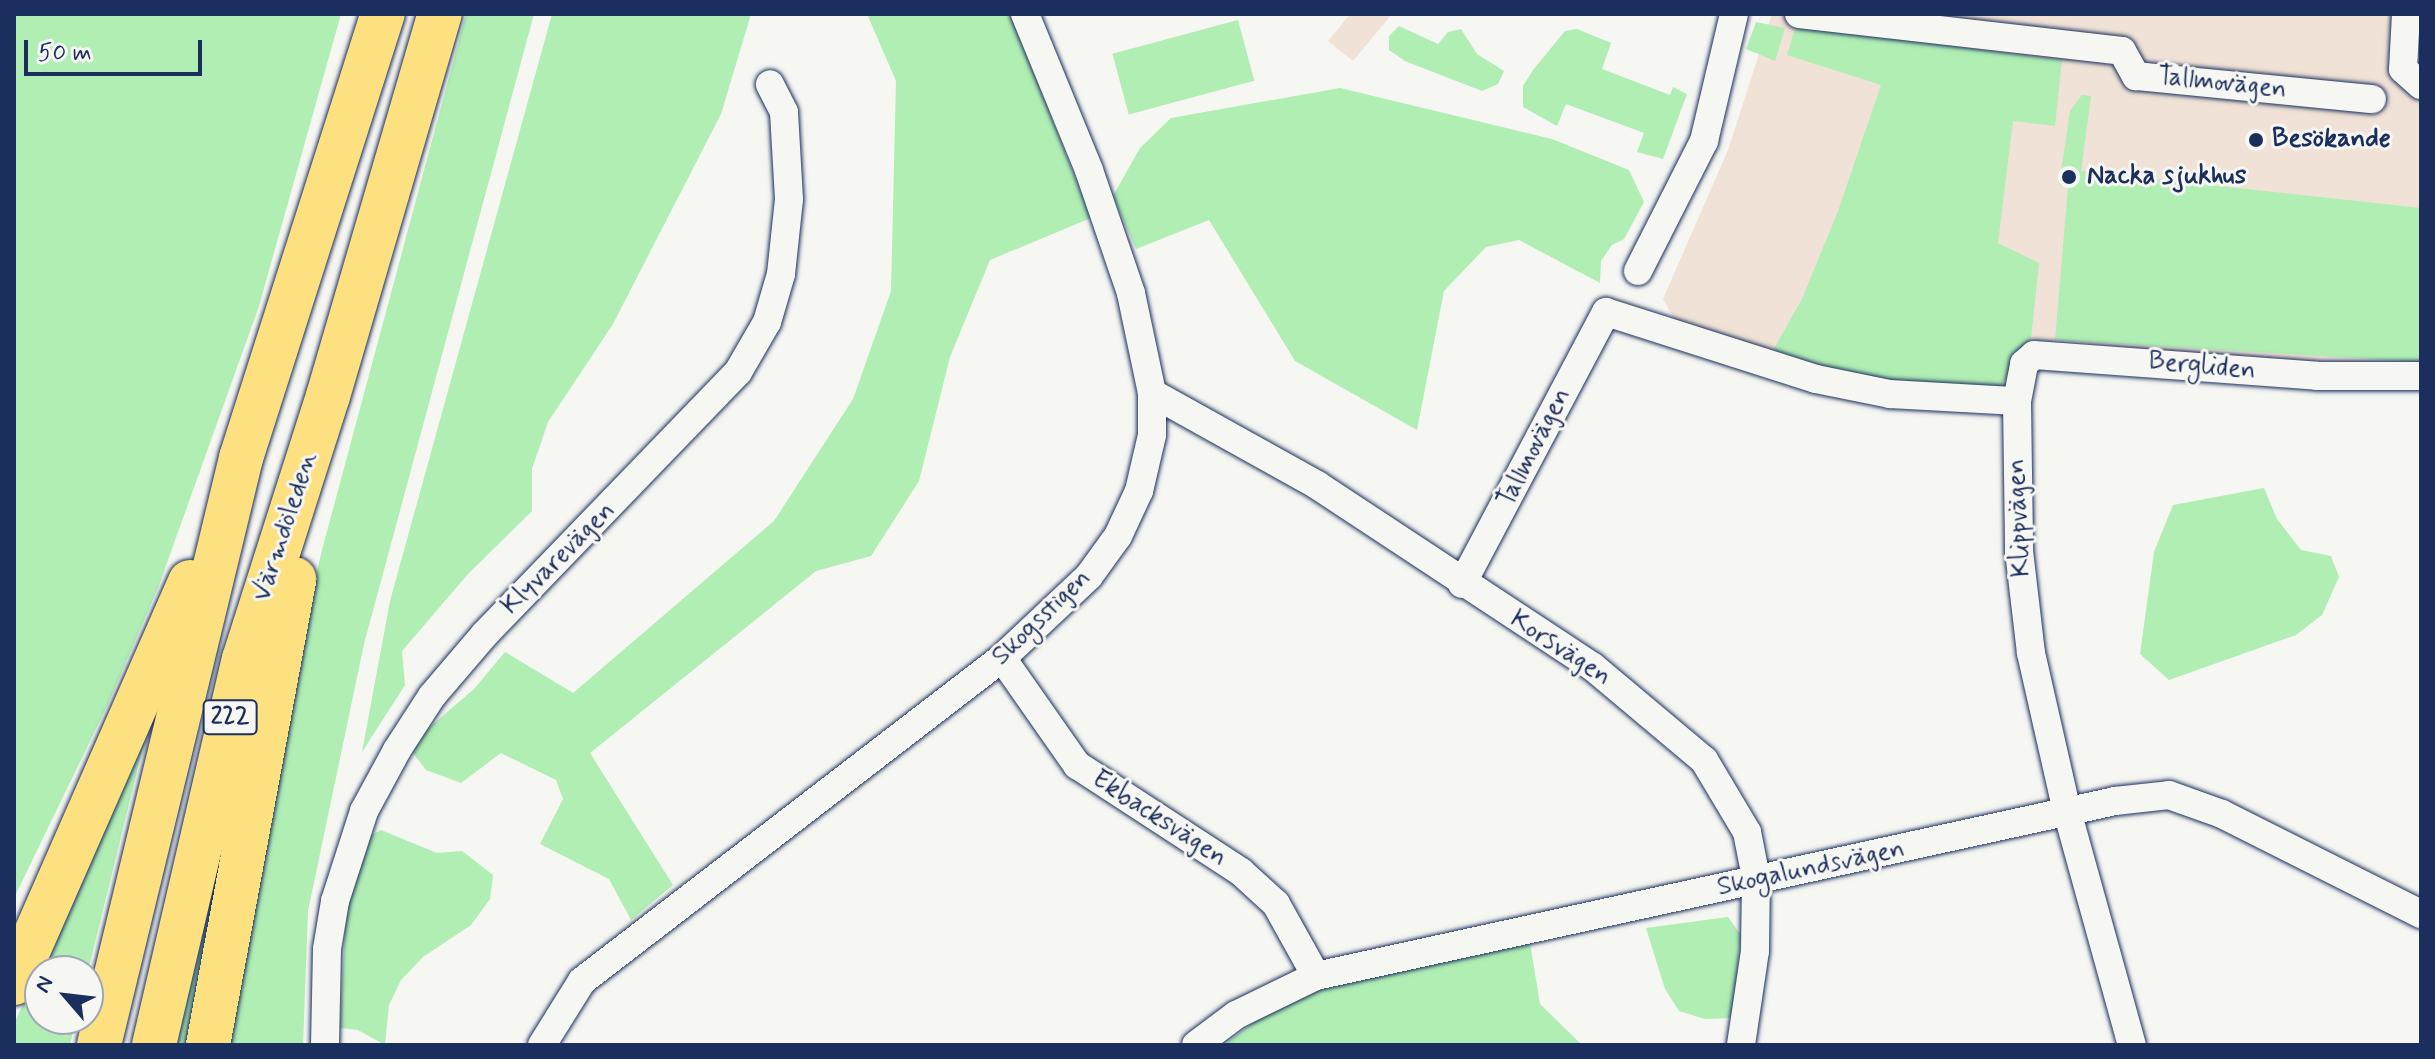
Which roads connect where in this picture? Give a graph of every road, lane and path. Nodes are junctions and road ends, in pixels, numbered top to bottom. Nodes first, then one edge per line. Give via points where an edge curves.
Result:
1 (383, 14) edge
2 (440, 14) edge
3 (1025, 14) edge
4 (1734, 14) edge
5 (1799, 14) edge
6 (2406, 14) edge
7 (770, 84) dead end
8 (2421, 85) edge
9 (2372, 99) dead end
10 (1638, 271) dead end
11 (2421, 376) edge
12 (1152, 393) junction
13 (328, 396) junction
14 (2017, 401) junction
15 (241, 458) junction
16 (1462, 584) junction
17 (1002, 658) junction
18 (2067, 811) junction
19 (1756, 878) junction
20 (2421, 914) edge
21 (1316, 976) junction
22 (14, 983) edge
23 (99, 1045) edge
24 (154, 1045) edge
25 (208, 1045) edge
26 (325, 1045) edge
27 (542, 1045) edge
28 (1196, 1045) edge
29 (1741, 1045) edge
30 (2132, 1045) edge

1 - 15 highway, Värmdöleden / 222
2 - 13 highway, Värmdöleden / 222
3 - 12 street, Skogsstigen via 1121,264
4 - 10 street via 1704,141
5 - 9 street, Tallmovägen via 2122,51 2136,76
6 - 8 street via 2403,69
7 - 26 street, Klyvarevägen via 784,112 789,199 781,274 767,322 738,372 485,634 432,696 397,750 364,811 335,901 327,949
11 - 14 street, Bergliden via 2317,376 2034,355 2024,364
12 - 16 street, Korsvägen via 1317,485
12 - 17 street, Skogsstigen via 1152,435 1139,491 1118,536 1089,576
13 - 24 highway, Värmdöleden / 222 via 244,659
13 - 25 highway
14 - 16 street, Tallmovägen via 1890,394 1816,379 1606,312
14 - 18 street, Klippvägen via 2019,551 2031,653
15 - 22 highway via 98,800
15 - 23 highway, Värmdöleden / 222
16 - 19 street, Korsvägen via 1593,667 1704,760 1747,832
17 - 21 street, Ekbacksvägen via 1077,765 1241,872 1276,904
17 - 27 street, Skogsstigen via 582,981
18 - 19 street, Skogalundsvägen
18 - 20 street, Skogalundsvägen via 2169,795 2273,837
18 - 30 street, Klippvägen
19 - 21 street, Skogalundsvägen
19 - 29 street, Korsvägen via 1755,951
21 - 28 street, Skogalundsvägen via 1236,1015

